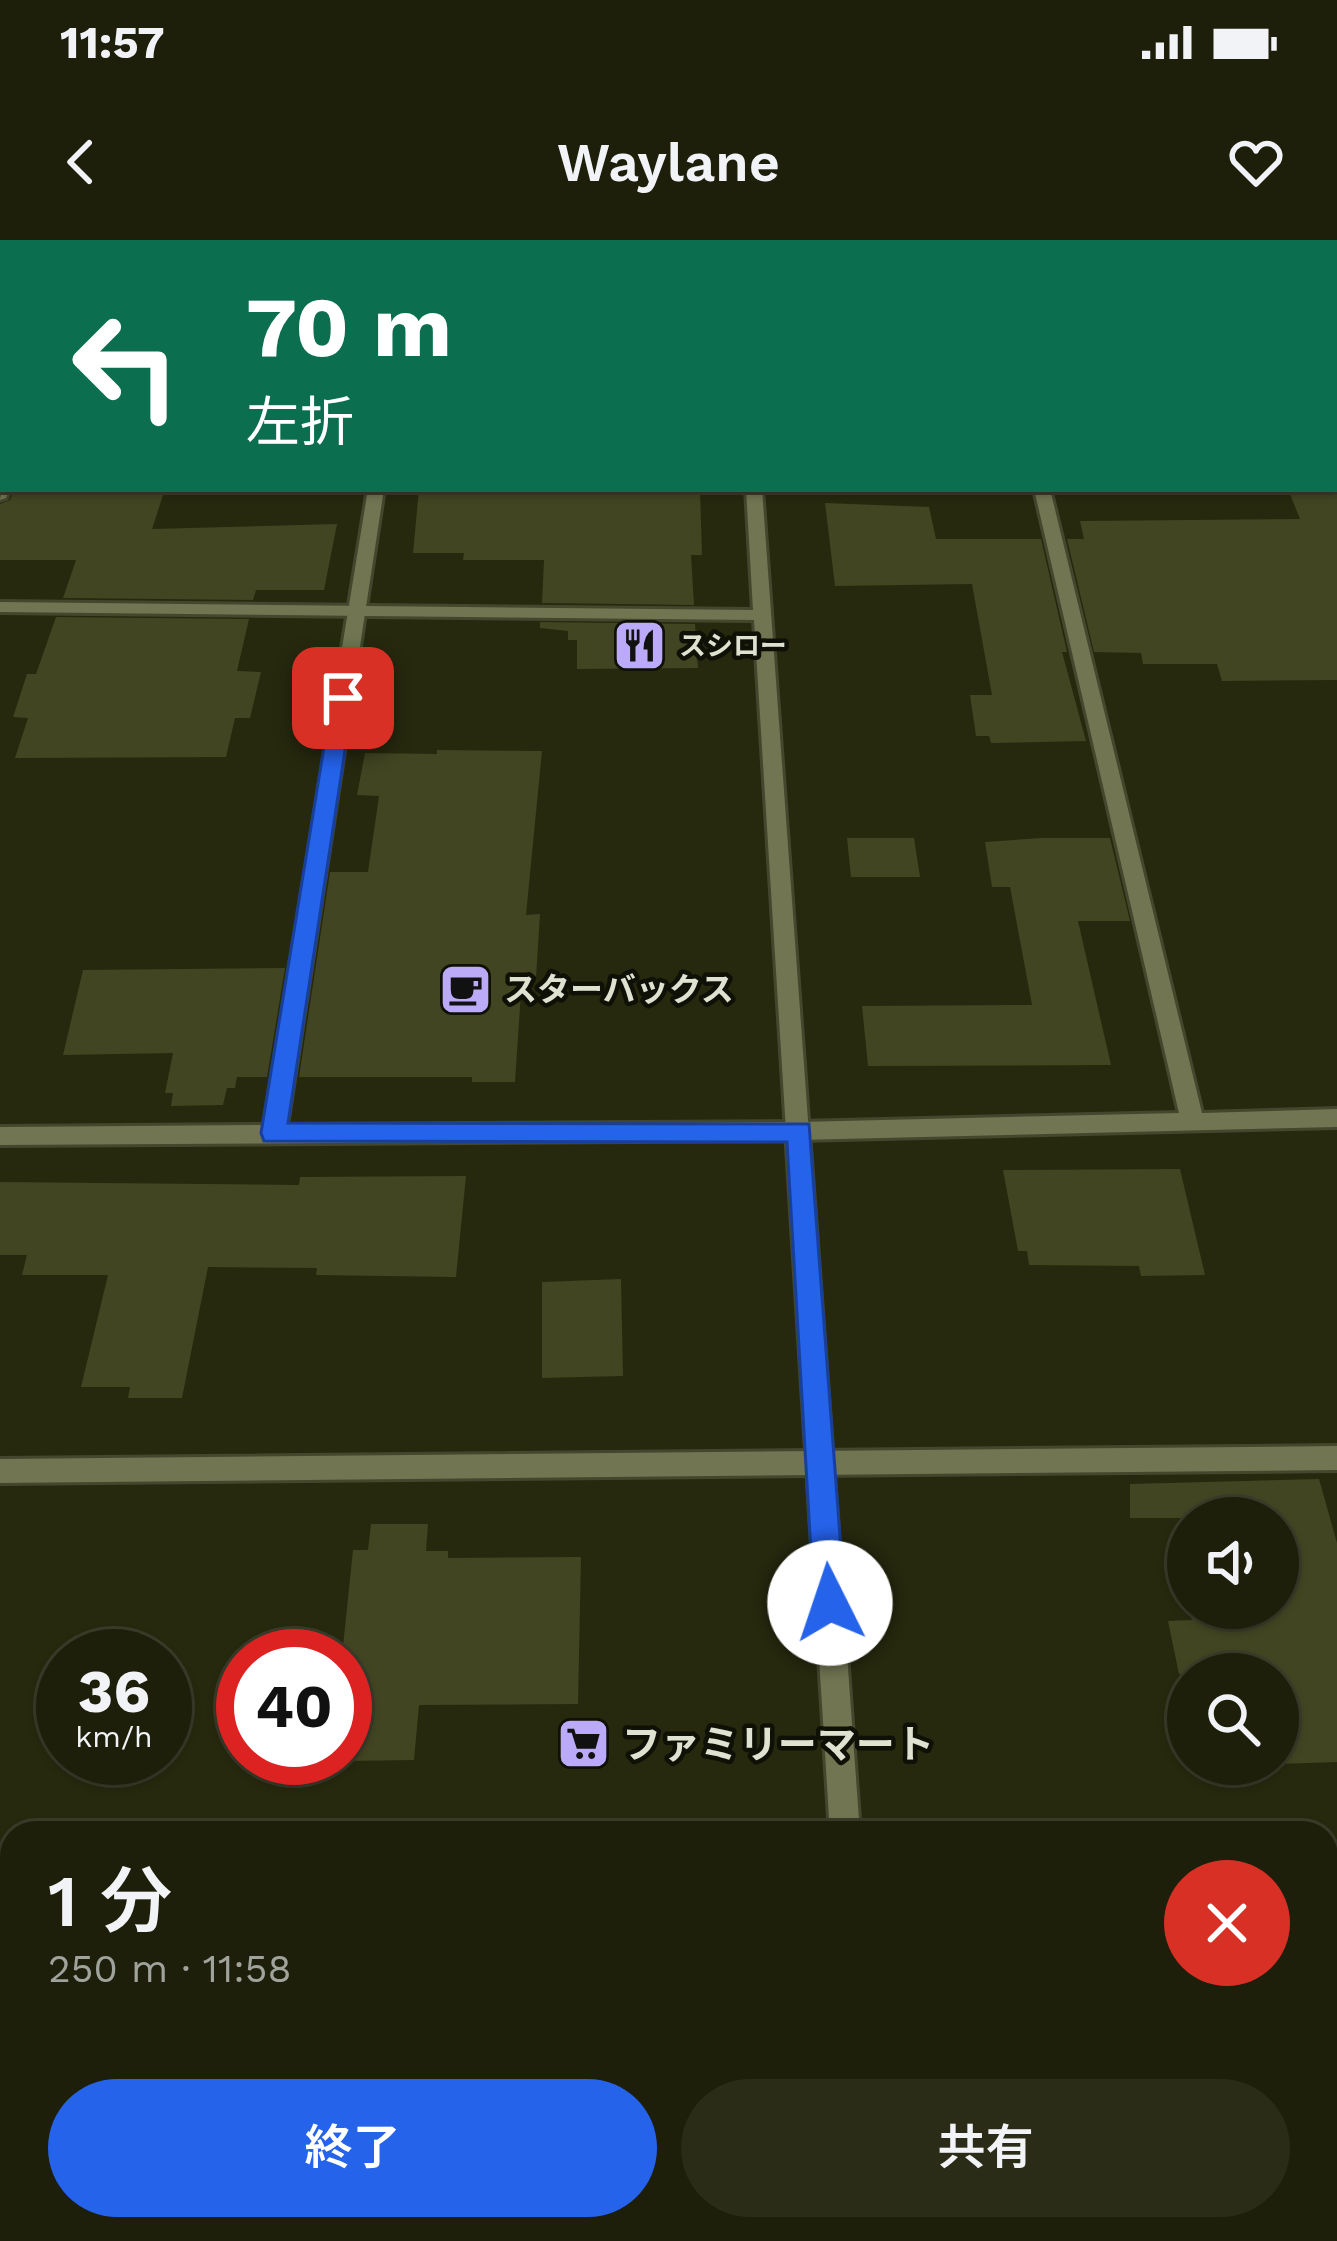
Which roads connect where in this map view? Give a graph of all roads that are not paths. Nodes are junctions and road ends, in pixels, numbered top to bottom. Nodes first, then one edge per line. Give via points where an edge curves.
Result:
1 (376, 492) edge
2 (754, 492) edge
3 (1043, 492) edge
4 (0, 607) edge
5 (357, 610) junction
6 (762, 615) junction
7 (1337, 1118) edge
8 (1192, 1120) junction
9 (800, 1132) junction
10 (274, 1133) junction
11 (0, 1136) edge
12 (1337, 1458) edge
13 (820, 1465) junction
14 (0, 1471) edge
15 (844, 1821) edge

1 - 5 street
2 - 6 street
3 - 8 street
4 - 5 street
5 - 6 street
5 - 10 street
6 - 9 street
7 - 8 street
8 - 9 street
9 - 10 street
9 - 13 street
10 - 11 street
12 - 13 street
13 - 14 street
13 - 15 street

